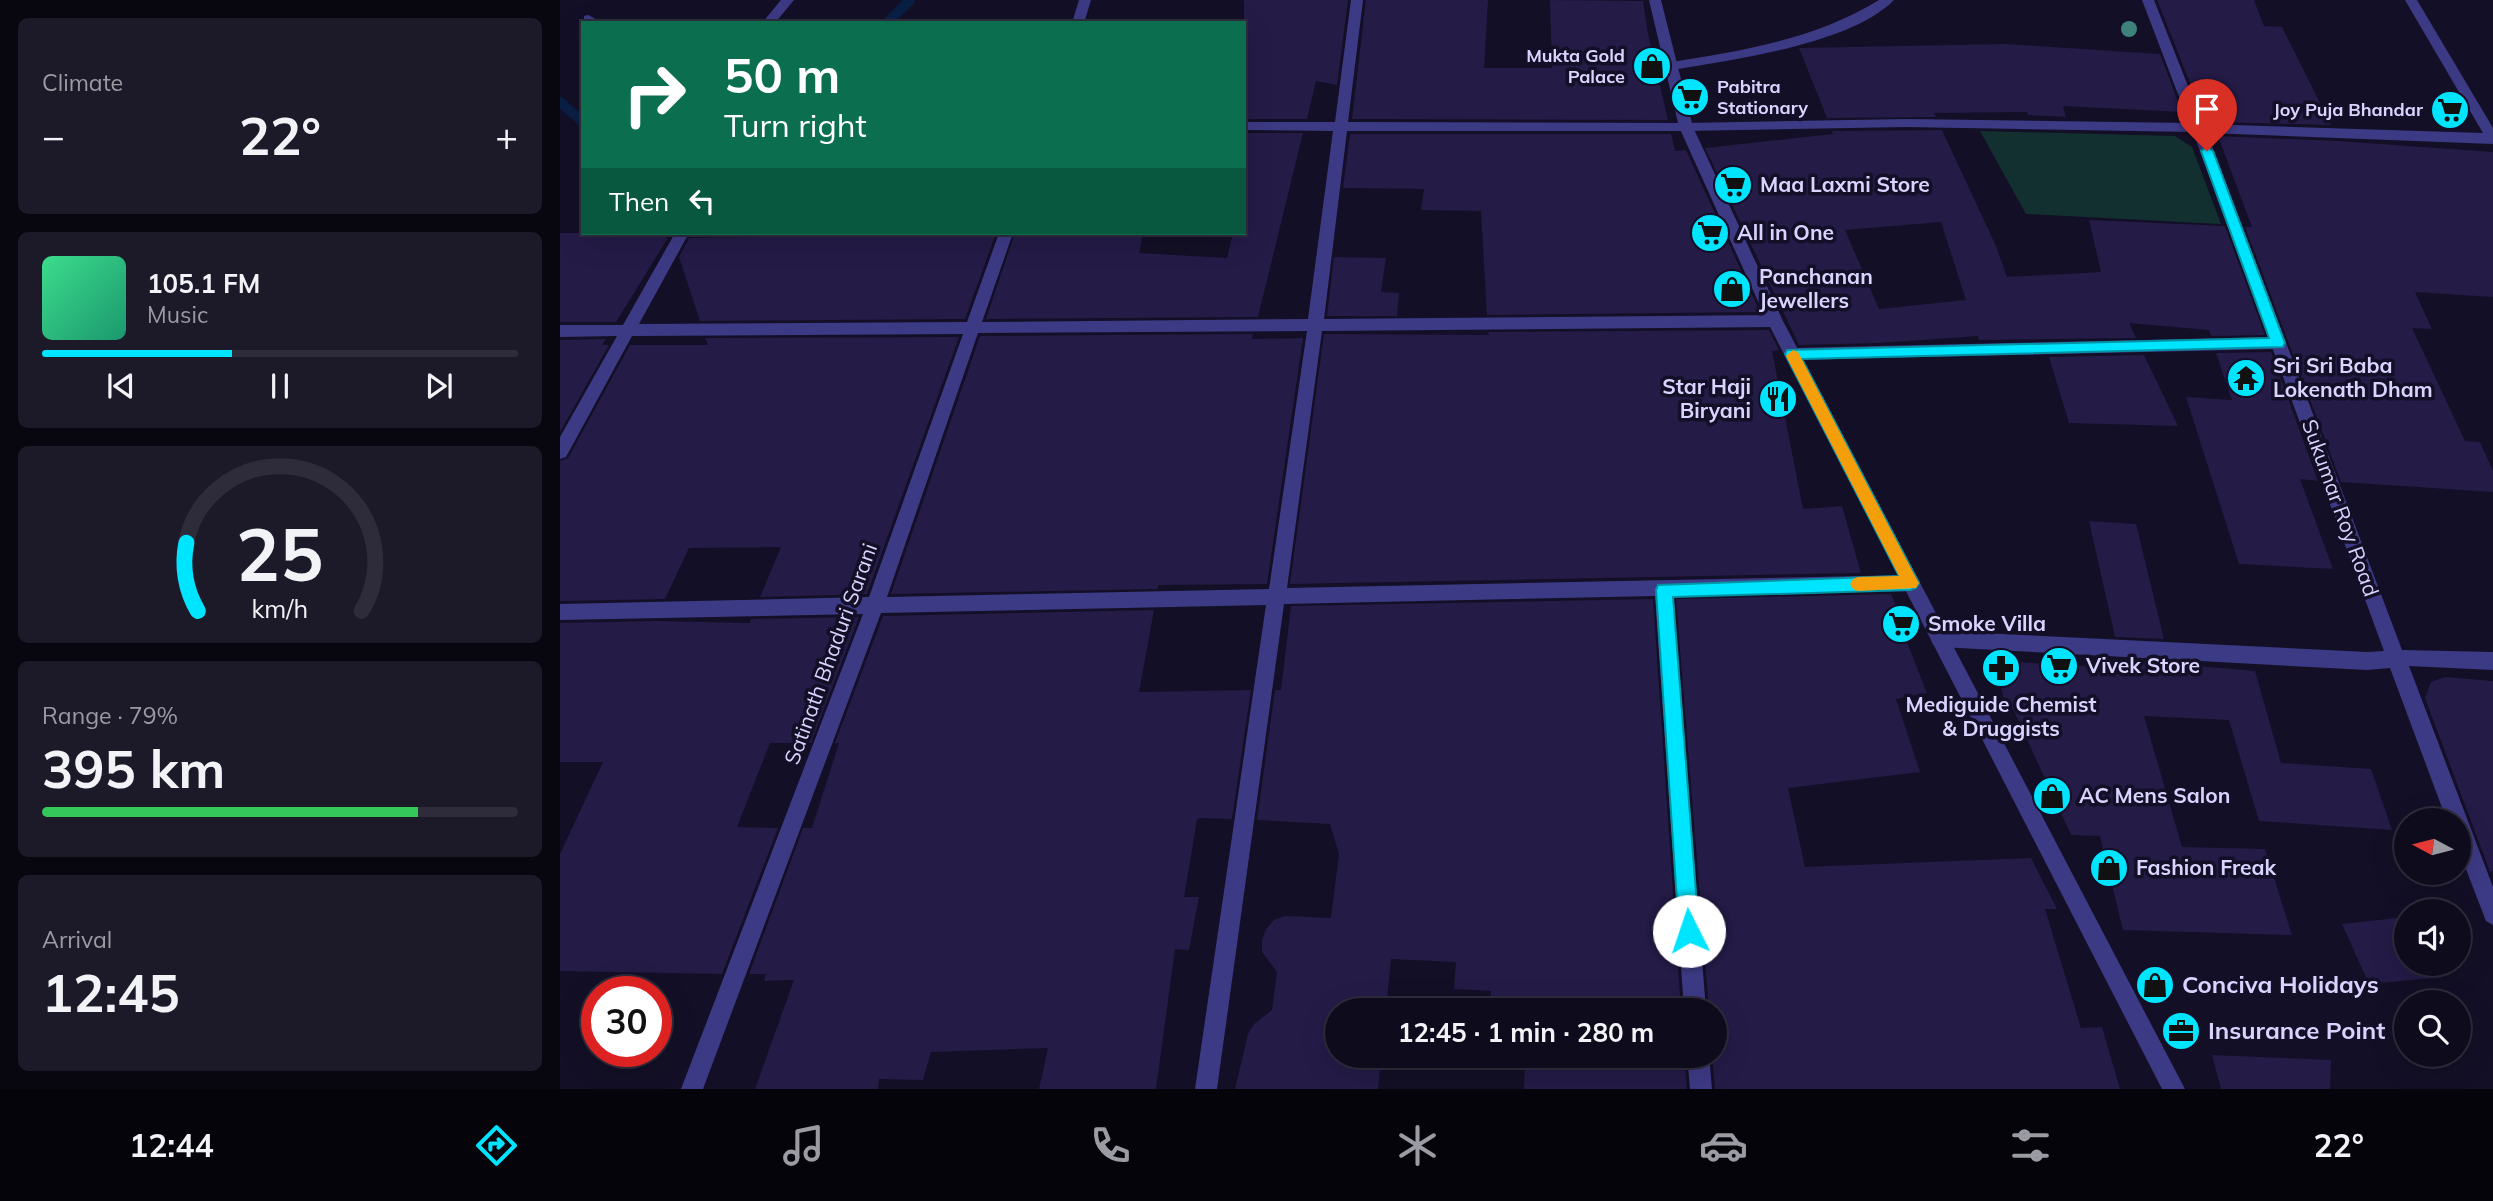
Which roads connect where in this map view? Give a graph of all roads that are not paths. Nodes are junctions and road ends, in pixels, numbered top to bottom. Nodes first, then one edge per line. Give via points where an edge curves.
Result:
1 (788, 0) edge
2 (1085, 0) edge
3 (1357, 0) edge
4 (1655, 0) edge
5 (1888, 0) edge
6 (2148, 0) edge
7 (2411, 0) edge
8 (770, 21) edge
9 (1079, 21) edge
10 (1672, 66) junction
11 (1246, 126) edge
12 (1343, 127) junction
13 (1686, 127) junction
14 (2198, 128) junction
15 (2493, 138) edge
16 (681, 235) edge
17 (1005, 235) edge
18 (1775, 321) junction
19 (1315, 327) junction
20 (973, 328) junction
21 (560, 331) edge
22 (628, 331) junction
23 (2278, 343) junction
24 (1792, 354) junction
25 (560, 452) edge
26 (1910, 583) junction
27 (1664, 590) junction
28 (1277, 598) junction
29 (875, 605) junction
30 (560, 612) edge
31 (1940, 639) junction
32 (2395, 660) junction
33 (2493, 661) edge
34 (2452, 808) edge
35 (2471, 857) edge
36 (2493, 914) edge
37 (1694, 998) edge
38 (1699, 1068) edge
39 (692, 1089) edge
40 (1206, 1089) edge
41 (1701, 1089) edge
42 (2174, 1089) edge

1 - 8 street
2 - 9 street
3 - 12 street
4 - 10 street
5 - 10 street via 1804,40
6 - 14 street, Sukumar Roy Road
7 - 15 street
10 - 13 street
11 - 12 street
12 - 13 street
12 - 19 street
13 - 14 street via 1906,123
13 - 18 street
14 - 15 street
14 - 23 street, Sukumar Roy Road
16 - 22 street
17 - 20 street, Satinath Bhaduri Sarani
18 - 19 street
18 - 24 street
19 - 20 street
19 - 28 street
20 - 22 street
20 - 29 street, Satinath Bhaduri Sarani
21 - 22 street
22 - 25 street
23 - 24 street
23 - 32 street, Sukumar Roy Road
24 - 26 street
26 - 27 street
26 - 31 street
27 - 28 street
27 - 37 street
28 - 29 street
28 - 40 street
29 - 30 street
29 - 39 street, Satinath Bhaduri Sarani
31 - 32 street
31 - 42 street
32 - 33 street
32 - 34 street, Sukumar Roy Road
35 - 36 street, Sukumar Roy Road
38 - 41 street

